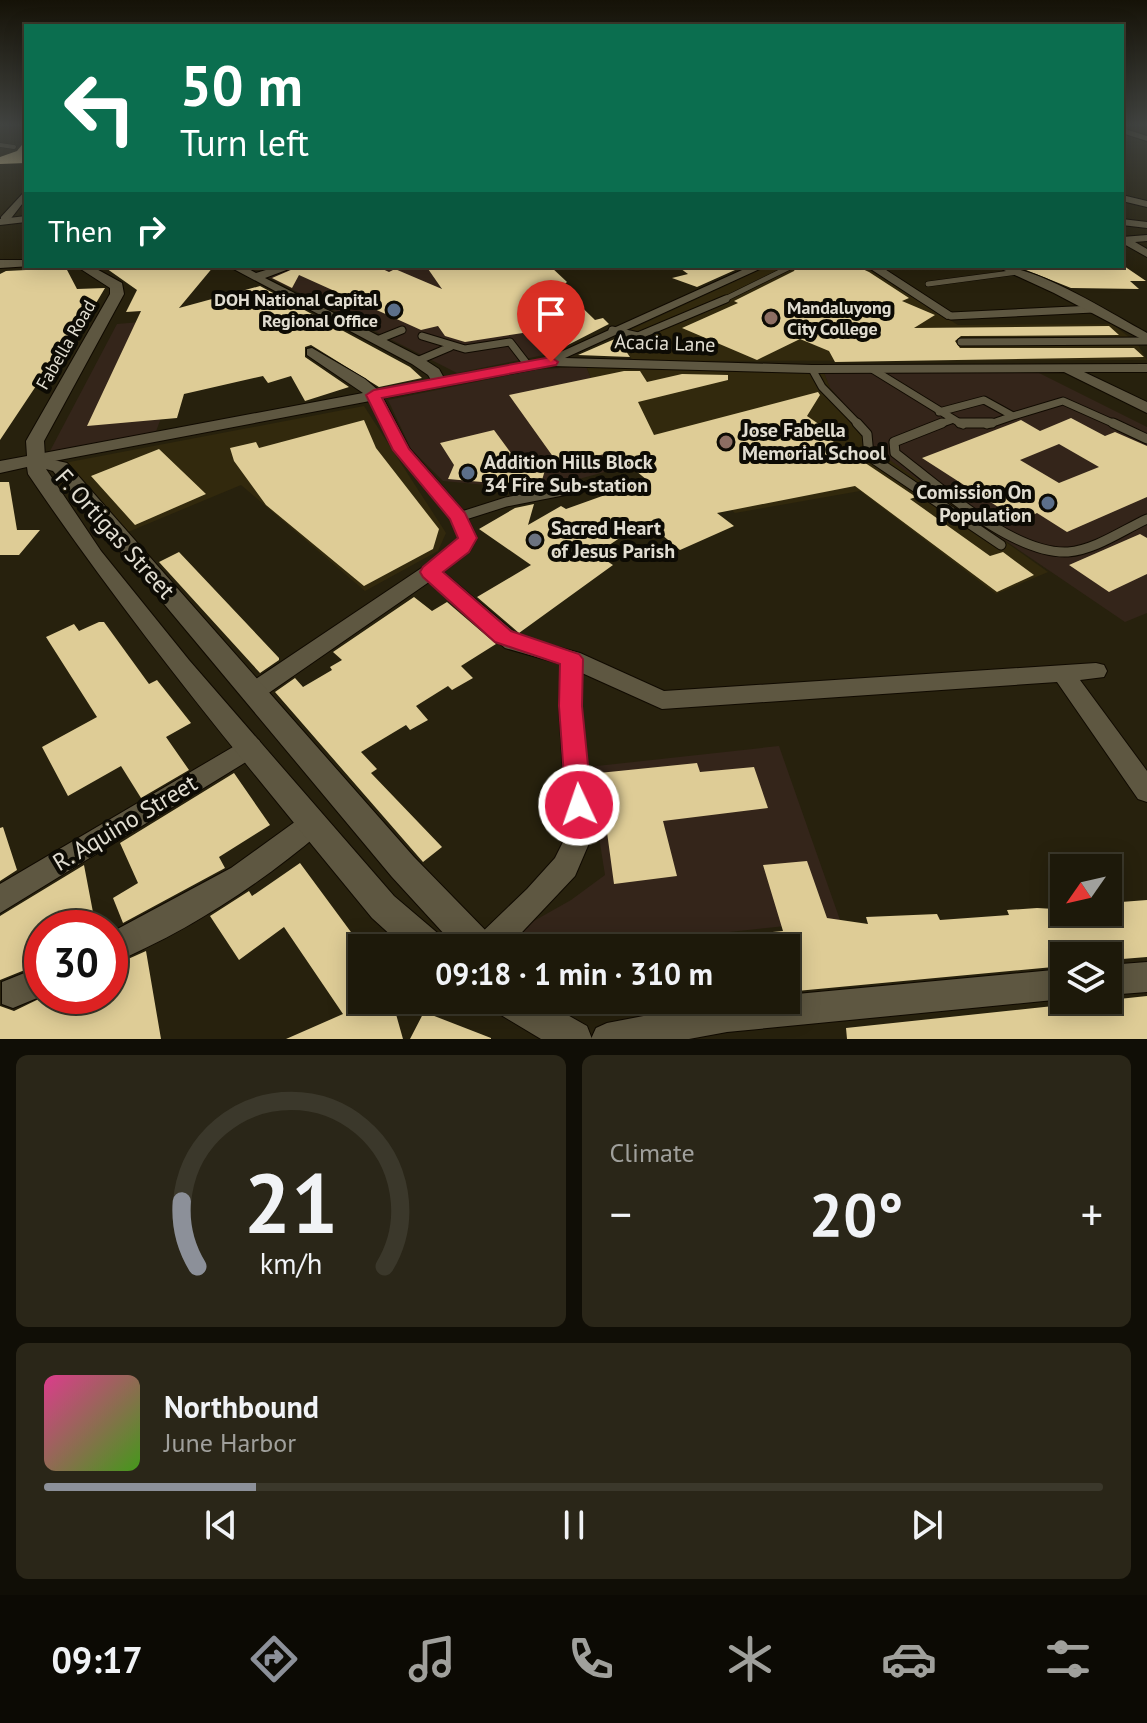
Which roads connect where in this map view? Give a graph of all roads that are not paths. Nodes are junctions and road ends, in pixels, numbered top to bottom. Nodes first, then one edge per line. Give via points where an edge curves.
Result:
1 (24, 196) edge
2 (1124, 198) edge
3 (1147, 204) edge
4 (24, 222) edge
5 (1124, 222) edge
6 (2, 223) edge
7 (1147, 225) edge
8 (1147, 238) edge
9 (1147, 254) edge
10 (0, 264) edge
11 (24, 264) edge
12 (86, 268) edge
13 (238, 268) edge
14 (285, 268) edge
15 (788, 268) edge
16 (875, 268) edge
17 (1007, 268) edge
18 (739, 270) edge
19 (1018, 272) junction
20 (256, 277) junction
21 (928, 284) dead end
22 (1093, 309) junction
23 (951, 316) joint
24 (402, 330) dead end
25 (612, 330) junction
26 (422, 336) dead end
27 (377, 340) junction
28 (1147, 340) edge
29 (961, 342) dead end
30 (450, 347) junction
31 (312, 352) dead end
32 (417, 361) junction
33 (551, 362) junction
34 (527, 364) junction
35 (1062, 367) junction
36 (1147, 368) edge
37 (812, 369) junction
38 (872, 369) junction
39 (439, 381) junction
40 (374, 395) junction
41 (1147, 408) edge
42 (939, 412) junction
43 (1013, 416) junction
44 (951, 420) junction
45 (1147, 439) edge
46 (0, 467) edge
47 (43, 467) junction
48 (603, 483) dead end
49 (459, 517) junction
50 (1147, 519) edge
51 (1001, 545) dead end
52 (430, 572) junction
53 (572, 659) junction
54 (1096, 671) dead end
55 (1064, 675) junction
56 (252, 693) junction
57 (250, 747) junction
58 (1147, 791) edge
59 (312, 824) junction
60 (0, 899) edge
61 (413, 934) edge
62 (466, 934) edge
63 (500, 934) edge
64 (128, 940) edge
65 (1147, 977) edge
66 (1122, 979) edge
67 (1050, 985) edge
68 (24, 988) edge
69 (13, 993) dead end
70 (532, 1014) edge
71 (574, 1039) edge
72 (607, 1039) edge

1 - 6 street
2 - 3 street
4 - 6 street
5 - 7 street
8 - 9 street via 1124,240
10 - 11 street
12 - 47 street, Fabella Road via 117,286 117,294 35,441
13 - 20 street
14 - 20 street
15 - 25 lane via 638,336
16 - 23 street
17 - 19 street
18 - 25 street
19 - 21 lane
19 - 22 street
20 - 27 street
22 - 23 lane
22 - 28 street
24 - 27 lane
25 - 33 street
26 - 30 lane
27 - 32 street
28 - 29 lane
30 - 32 lane
30 - 34 lane via 510,342
31 - 40 street
32 - 39 street
33 - 34 street, Acacia Lane
33 - 37 street, Acacia Lane
34 - 39 street, Acacia Lane
35 - 36 street, Acacia Lane
35 - 38 street, Acacia Lane
35 - 41 street
37 - 38 street, Acacia Lane
37 - 51 lane via 867,434 869,456
38 - 42 lane
39 - 40 street, Acacia Lane
40 - 47 street, Acacia Lane
40 - 49 street via 402,450
42 - 43 lane via 984,400
42 - 44 lane
43 - 44 lane via 979,427
43 - 45 lane via 1063,401
44 - 50 lane via 894,442 895,453 1013,537 1068,552
46 - 47 street, Acacia Lane
47 - 56 street, F. Ortigas Street
47 - 57 street, F. Ortigas Street via 113,580
48 - 49 lane
49 - 52 street via 468,538
52 - 53 street via 503,637
52 - 56 street
53 - 55 street via 649,696 677,702
53 - 63 street via 570,706 580,834 565,867
54 - 55 street
55 - 58 street
56 - 62 street, F. Ortigas Street
57 - 59 street, F. Ortigas Street
57 - 60 street, R. Aquino Street
59 - 61 street, F. Ortigas Street
59 - 64 street via 183,911
65 - 66 street
67 - 72 street via 727,1016
68 - 69 street
70 - 71 street

